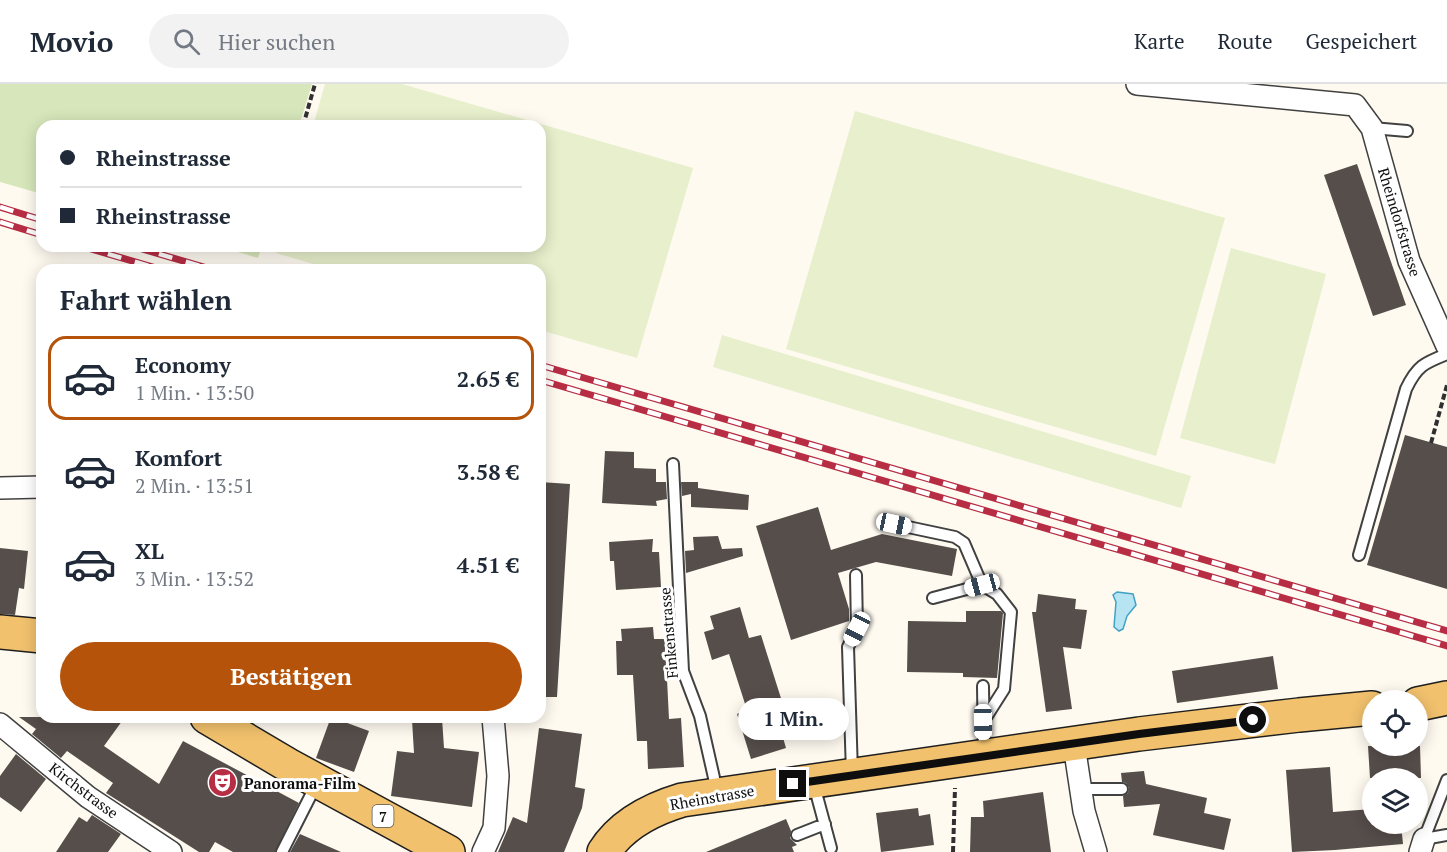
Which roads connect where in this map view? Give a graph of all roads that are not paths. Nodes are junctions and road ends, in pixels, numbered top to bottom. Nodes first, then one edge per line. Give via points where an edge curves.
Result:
1 (1137, 84) edge
2 (1372, 128) junction
3 (1407, 131) dead end
4 (1447, 346) edge
5 (1447, 354) edge
6 (673, 464) dead end
7 (36, 487) edge
8 (0, 488) edge
9 (894, 524) dead end
10 (1359, 555) dead end
11 (856, 575) dead end
12 (982, 585) junction
13 (933, 598) dead end
14 (0, 632) edge
15 (36, 635) edge
16 (982, 686) dead end
17 (1447, 699) edge
18 (1428, 702) edge
19 (1362, 709) edge
20 (983, 722) junction
21 (218, 723) edge
22 (494, 723) edge
23 (0, 724) edge
24 (1074, 745) junction
25 (984, 757) junction
26 (852, 776) junction
27 (318, 780) junction
28 (1447, 780) edge
29 (813, 782) junction
30 (1080, 789) junction
31 (1122, 789) dead end
32 (718, 795) junction
33 (825, 824) junction
34 (797, 835) dead end
35 (1447, 835) edge
36 (1422, 846) edge
37 (831, 848) dead end
38 (171, 852) edge
39 (282, 852) edge
40 (448, 852) edge
41 (483, 852) edge
42 (604, 852) edge
43 (1096, 852) edge

1 - 2 street via 1355,105
2 - 3 lane
2 - 4 street, Rheindorfstrasse via 1409,261
5 - 10 lane via 1414,371 1406,388
6 - 32 lane, Finkenstrasse via 683,671 700,716
7 - 8 street
9 - 12 lane via 955,537 964,543
11 - 26 lane via 857,629 848,647
12 - 13 lane
12 - 20 lane via 997,594 1011,612 1004,689
14 - 15 main road
16 - 20 lane
17 - 18 main road
19 - 24 main road, Rheinstrasse
20 - 25 lane
21 - 27 main road, 7
22 - 41 street via 498,776 494,828
23 - 38 street, Kirchstrasse via 88,797
24 - 25 main road, Rheinstrasse
24 - 30 street
25 - 26 main road, Rheinstrasse
26 - 29 main road, Rheinstrasse
27 - 39 lane
27 - 40 main road, 7
28 - 36 lane
29 - 32 main road, Rheinstrasse
29 - 33 lane
30 - 31 lane
30 - 43 street
32 - 42 main road, Rheinstrasse via 664,805 641,817 610,842
33 - 34 lane
33 - 37 lane
35 - 36 lane

